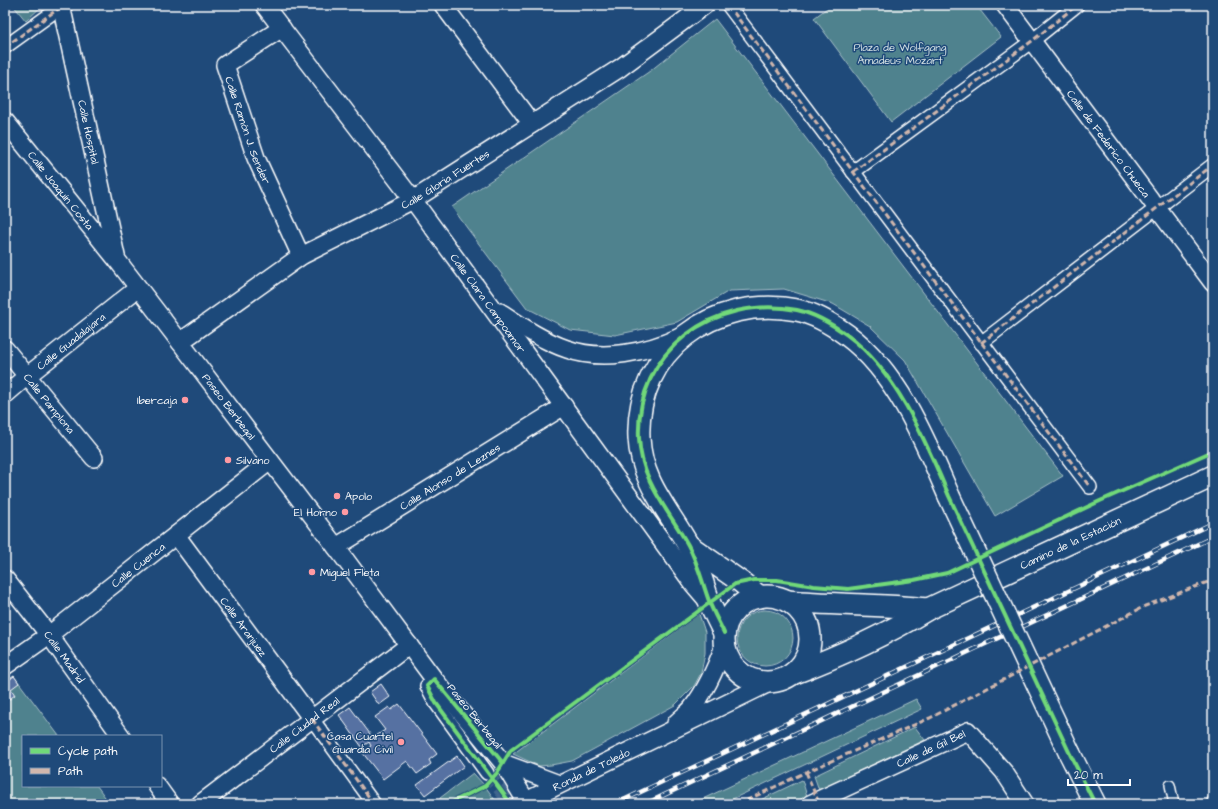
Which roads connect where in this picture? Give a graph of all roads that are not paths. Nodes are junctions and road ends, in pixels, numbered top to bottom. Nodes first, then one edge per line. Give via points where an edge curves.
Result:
1 (62, 5) edge
2 (264, 5) edge
3 (443, 5) edge
4 (705, 5) edge
5 (728, 5) edge
6 (1005, 5) edge
7 (1077, 5) edge
8 (282, 28) junction
9 (1032, 41) junction
10 (5, 47) edge
11 (5, 121) edge
12 (532, 124) junction
13 (1213, 165) edge
14 (853, 172) junction
15 (413, 200) junction
16 (1156, 207) junction
17 (301, 256) junction
18 (116, 260) junction
19 (1213, 283) edge
20 (138, 288) junction
21 (490, 304) junction
22 (688, 333) junction
23 (180, 342) junction
24 (981, 343) junction
25 (5, 349) edge
26 (27, 376) junction
27 (5, 396) edge
28 (564, 406) junction
29 (94, 458) dead end
30 (270, 461) junction
31 (1213, 476) edge
32 (1090, 487) dead end
33 (176, 535) junction
34 (688, 546) junction
35 (336, 547) junction
36 (5, 579) edge
37 (760, 597) junction
38 (788, 601) junction
39 (709, 602) junction
40 (928, 609) junction
41 (49, 635) junction
42 (724, 639) junction
43 (408, 645) junction
44 (5, 666) edge
45 (792, 674) junction
46 (434, 679) junction
47 (771, 682) junction
48 (312, 719) junction
49 (120, 735) edge
50 (662, 735) junction
51 (503, 763) junction
52 (487, 773) tunnel mouth
53 (559, 784) junction
54 (1170, 785) dead end
55 (158, 787) edge
56 (523, 802) edge
57 (170, 804) edge
58 (200, 804) edge
59 (374, 804) edge
60 (810, 804) edge
61 (1025, 804) edge
62 (1095, 804) edge
63 (1174, 804) edge

1 - 10 street
1 - 18 street, Calle Hospital
2 - 8 street, Calle Clara Campoamor
3 - 12 street
4 - 12 street, Calle Gloria Fuertes via 620,68
5 - 14 street
6 - 9 street, Calle de Federico Chueca
7 - 9 street
8 - 15 street, Calle Clara Campoamor
8 - 17 street, Calle Ramón J. Sender via 225,65 256,158
9 - 14 street
9 - 16 street, Calle de Federico Chueca
11 - 18 street, Calle Joaquín Costa
12 - 15 street, Calle Gloria Fuertes
13 - 16 street
14 - 24 street
15 - 17 street, Calle Gloria Fuertes
15 - 21 street, Calle Clara Campoamor
16 - 19 street, Calle de Federico Chueca
16 - 24 street
17 - 23 street, Calle Gloria Fuertes
18 - 20 street, Paseo Berbegal
20 - 23 street, Paseo Berbegal
20 - 26 street, Calle Guadalajara
21 - 22 street via 547,341 586,354 639,351 665,344
21 - 28 street, Calle Clara Campoamor
22 - 34 street via 664,357 652,376 643,400 639,427 642,459 653,489
22 - 62 street, bridge via 722,314 736,310 758,307 798,310 828,322 863,348 876,362 899,392 933,458
23 - 30 street, Paseo Berbegal
24 - 32 street
25 - 26 street, Calle Pamplona
26 - 27 street, Calle Guadalajara
26 - 29 street, Calle Pamplona
28 - 35 street, Calle Alonso de Leznes
28 - 39 street, Calle Clara Campoamor
30 - 33 street, Calle Cuenca
30 - 35 street, Paseo Berbegal
31 - 40 street, Camino de la Estación
33 - 41 street, Calle Cuenca
33 - 48 street, Calle Aranjuez
34 - 37 street
34 - 39 street via 703,580
35 - 43 street, Paseo Berbegal
36 - 41 street, Calle Madrid
37 - 38 street via 775,597
37 - 42 street via 745,602 735,610 728,620
38 - 40 street
38 - 45 street via 799,610 807,622 810,636 809,651 803,664
39 - 42 street
40 - 45 street, Camino de la Estación via 907,622
41 - 44 street, Calle Cuenca
41 - 49 street, Calle Madrid
42 - 47 street via 728,658 736,669 758,682
42 - 50 street, Ronda de Toledo via 716,668 706,688 691,709
43 - 46 street, Paseo Berbegal
43 - 48 street, Calle Ciudad Real
45 - 47 street via 783,680
46 - 51 street, Paseo Berbegal
46 - 52 street via 427,686 436,704
47 - 50 street, Ronda de Toledo
48 - 58 street, Calle Ciudad Real
48 - 59 street
50 - 53 street, Ronda de Toledo
51 - 53 street, Paseo Berbegal
51 - 56 street, Paseo Berbegal
53 - 56 street, Ronda de Toledo
54 - 63 lane
55 - 57 street
60 - 61 street, Calle de Gil Bel via 968,731 1004,772

